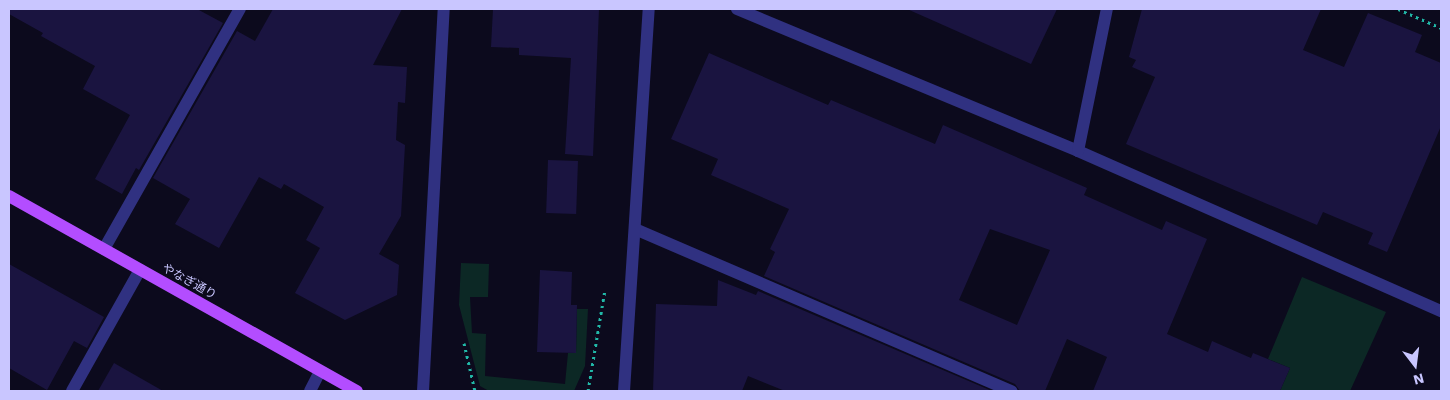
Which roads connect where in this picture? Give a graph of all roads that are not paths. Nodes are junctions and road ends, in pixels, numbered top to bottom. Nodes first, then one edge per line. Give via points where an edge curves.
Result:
1 (240, 9) edge
2 (444, 9) edge
3 (649, 9) edge
4 (737, 9) edge
5 (1107, 9) edge
6 (1078, 152) junction
7 (9, 196) edge
8 (635, 229) junction
9 (104, 249) junction
10 (140, 270) junction
11 (1441, 312) edge
12 (320, 371) junction
13 (72, 391) edge
14 (310, 391) edge
15 (357, 391) edge
16 (423, 391) edge
17 (624, 391) edge
18 (1012, 391) edge

1 - 9 street
2 - 16 street
3 - 8 street
4 - 6 street
5 - 6 street
6 - 11 street
7 - 9 main road, やなぎ通り
8 - 17 street
8 - 18 street
9 - 10 main road, やなぎ通り
10 - 12 main road, やなぎ通り
10 - 13 street
12 - 14 street
12 - 15 main road, やなぎ通り

